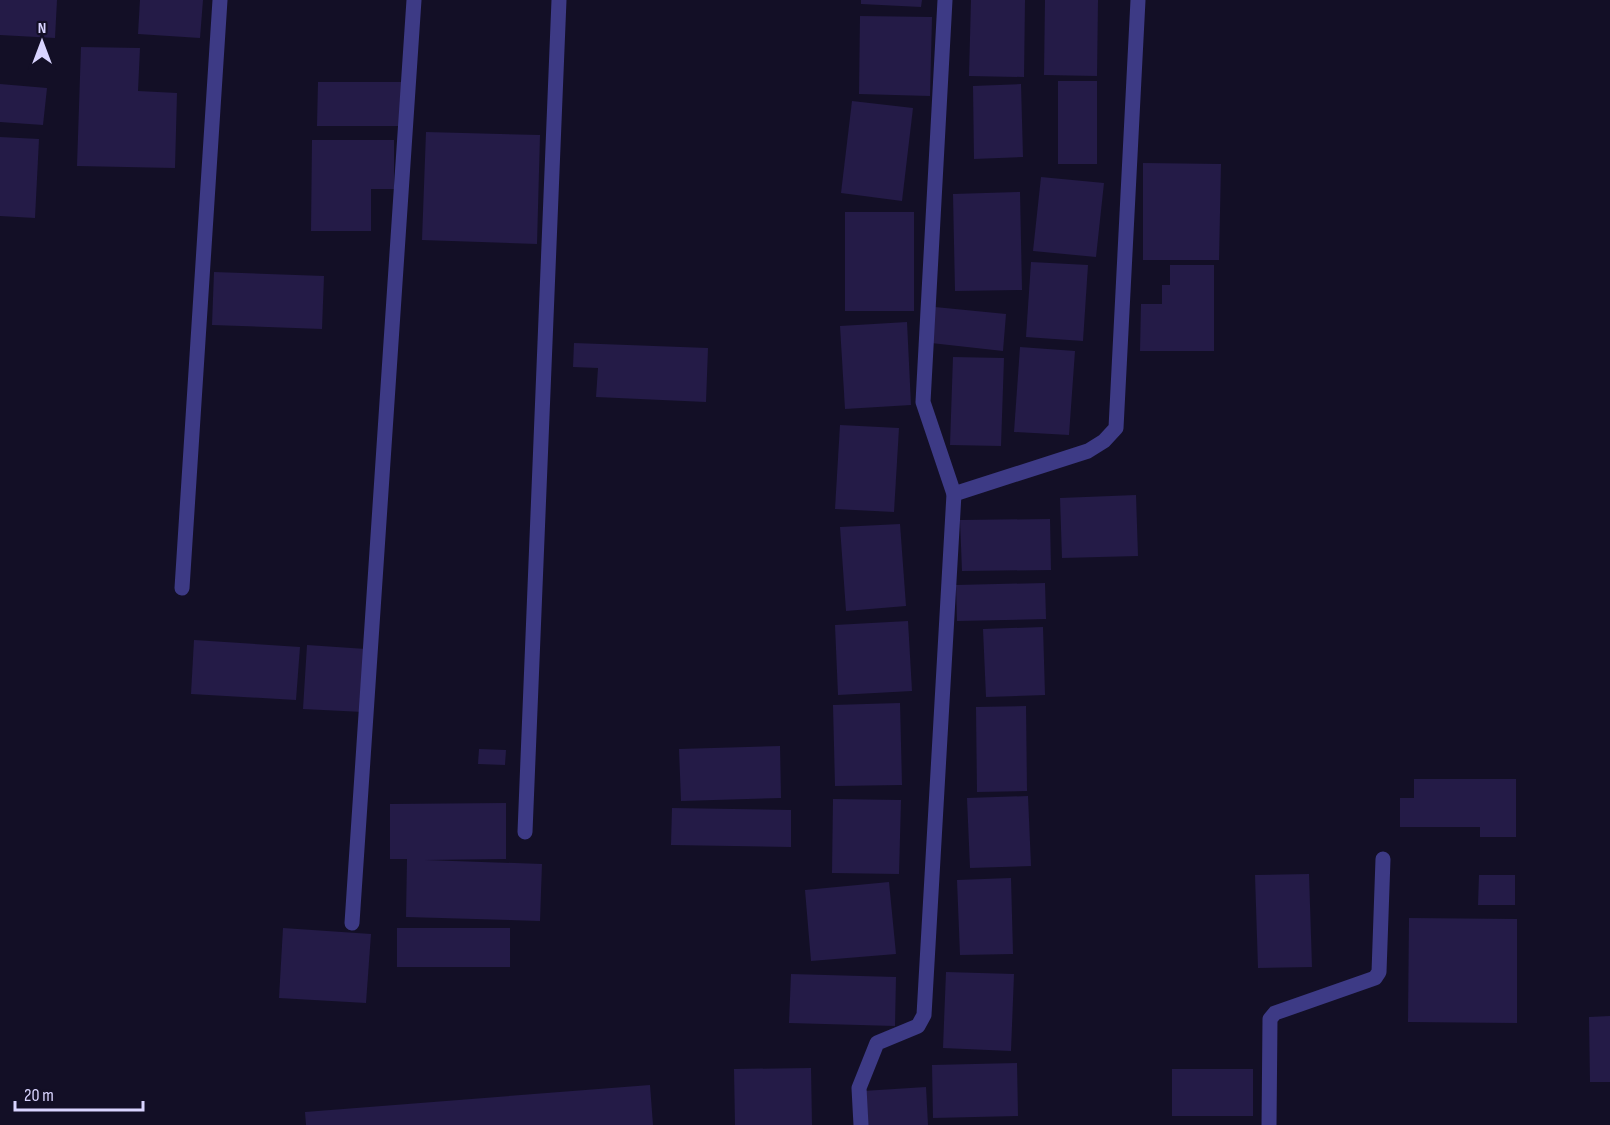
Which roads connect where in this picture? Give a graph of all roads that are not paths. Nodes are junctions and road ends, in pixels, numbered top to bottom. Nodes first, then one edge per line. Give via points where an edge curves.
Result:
1 (220, 0) edge
2 (414, 0) edge
3 (559, 0) edge
4 (945, 0) edge
5 (1138, 0) edge
6 (954, 494) junction
7 (182, 588) dead end
8 (525, 832) dead end
9 (1383, 859) dead end
10 (352, 923) dead end
11 (861, 1125) edge
12 (1269, 1125) edge

1 - 7 street
2 - 10 street
3 - 8 street
4 - 6 street via 923,402
5 - 6 street via 1116,428 1088,451
6 - 11 street via 924,1015 918,1026 876,1043 859,1088
9 - 12 street via 1379,972 1375,978 1275,1013 1270,1019

